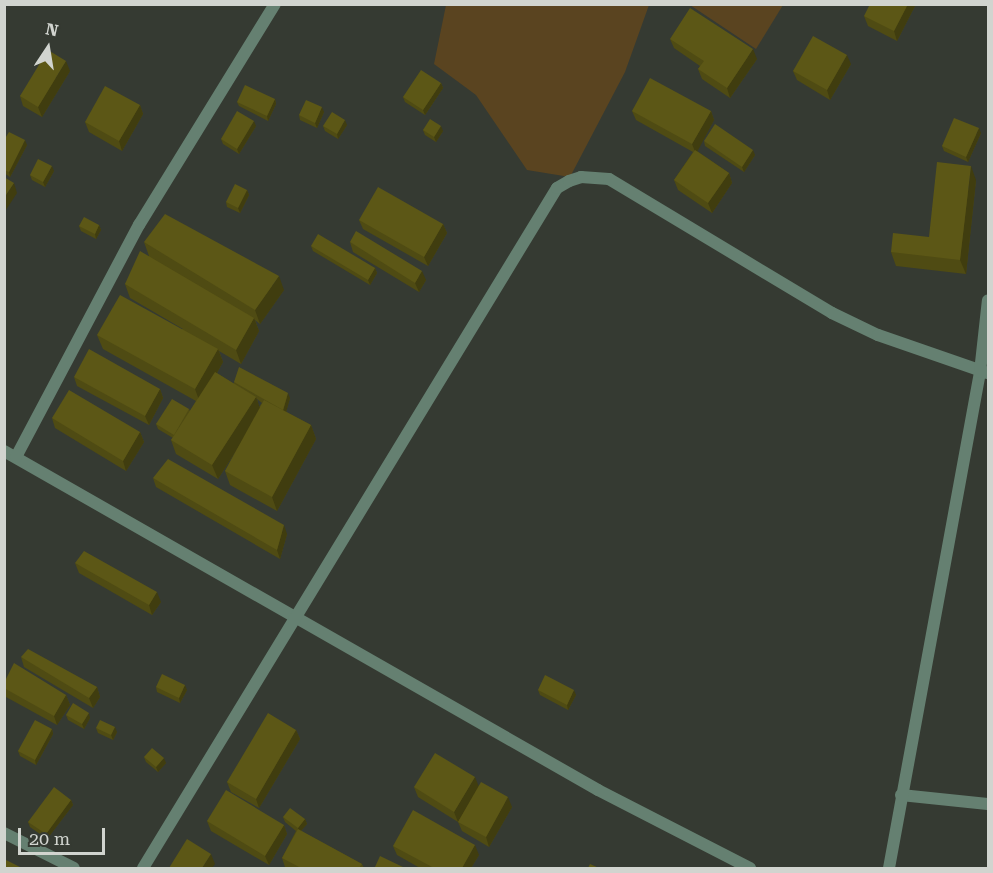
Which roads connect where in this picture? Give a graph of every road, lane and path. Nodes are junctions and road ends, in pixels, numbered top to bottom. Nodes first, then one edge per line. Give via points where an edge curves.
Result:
1 (275, 4) edge
2 (988, 300) edge
3 (984, 372) edge
4 (4, 451) edge
5 (16, 457) junction
6 (295, 615) junction
7 (901, 795) junction
8 (988, 804) edge
9 (4, 833) edge
10 (74, 868) edge
11 (143, 868) edge
12 (750, 868) edge
13 (889, 868) edge

1 - 5 street via 139,225
2 - 3 street
3 - 6 street via 878,335 832,313 609,179 581,177 569,181 557,188
3 - 7 street
4 - 5 street
5 - 6 street
6 - 11 street
6 - 12 street via 598,790
7 - 8 street
7 - 13 street
9 - 10 street

